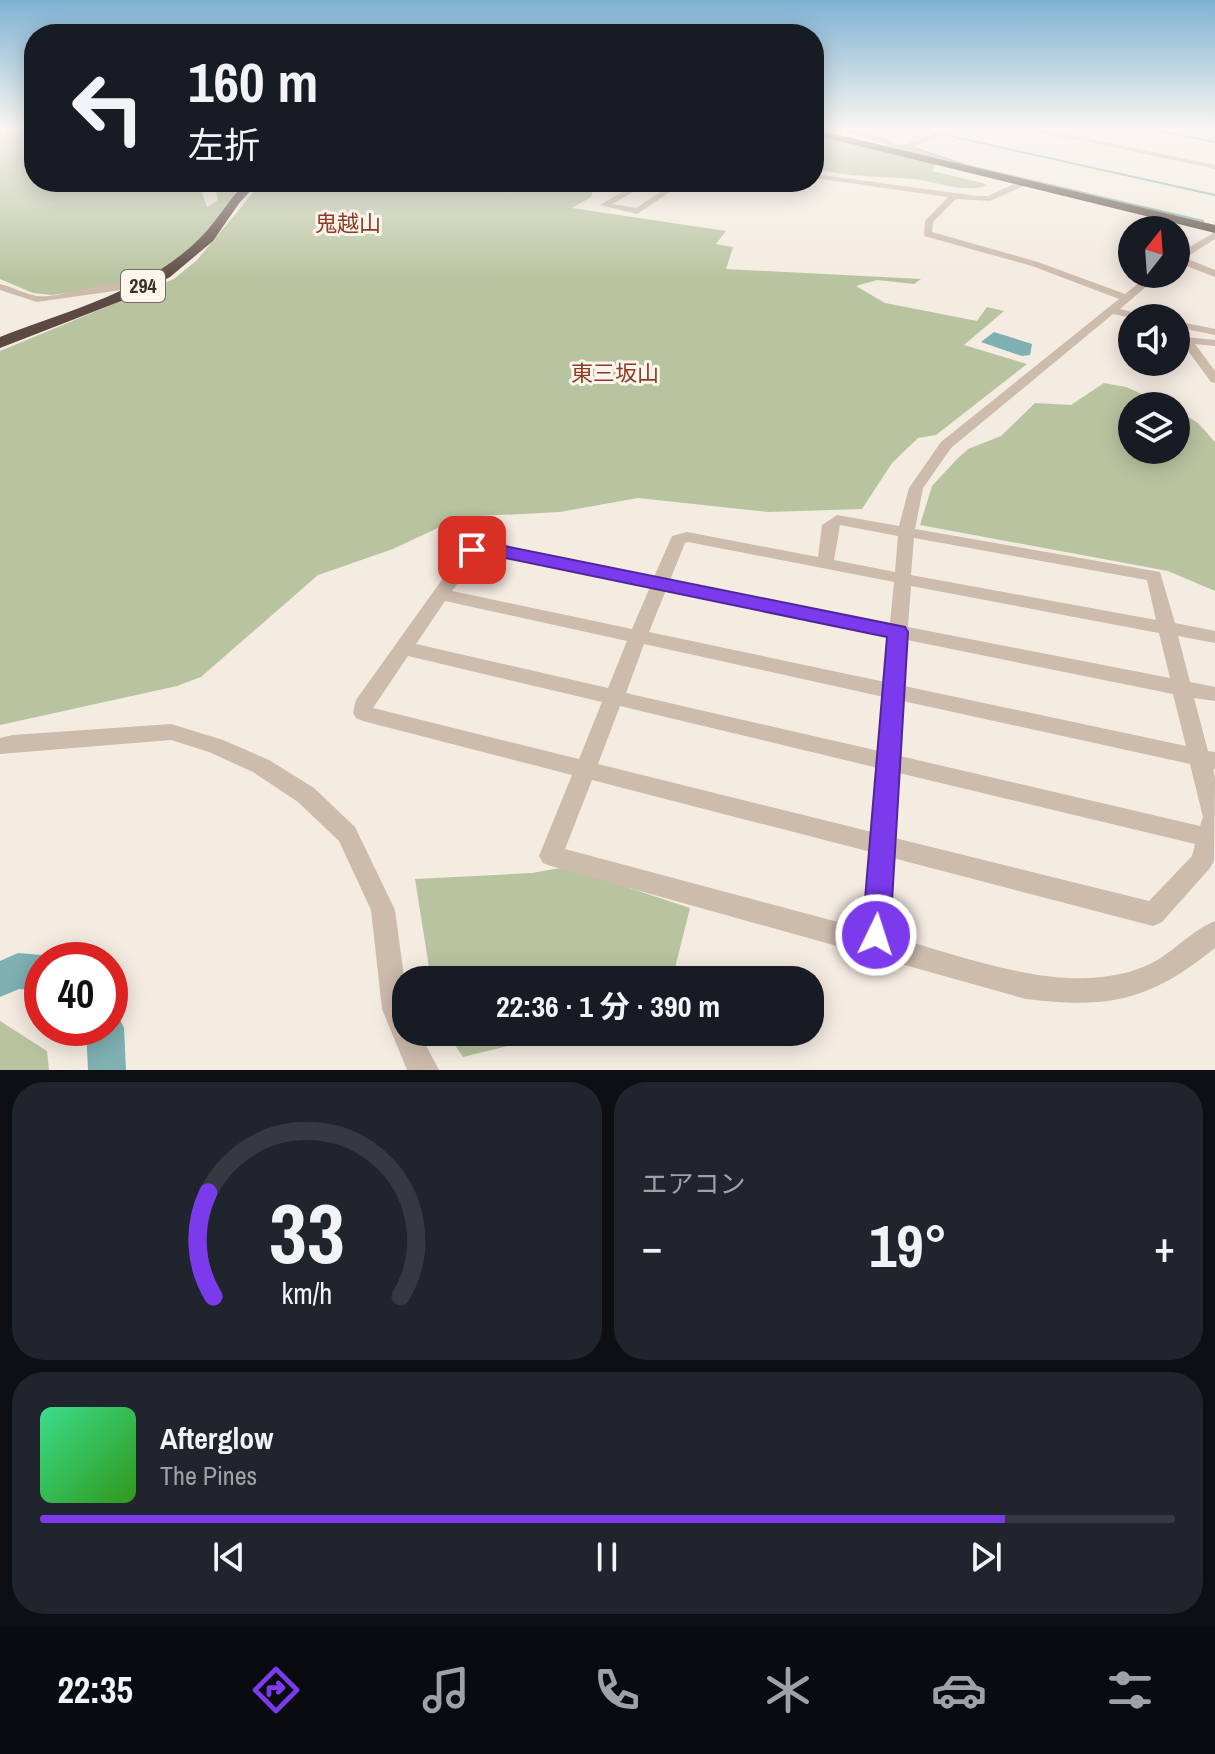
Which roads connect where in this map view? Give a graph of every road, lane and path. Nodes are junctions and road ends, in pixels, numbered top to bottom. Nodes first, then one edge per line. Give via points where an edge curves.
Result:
1 (833, 179) edge
2 (1006, 179) edge
3 (1023, 183) junction
4 (243, 192) edge
5 (624, 192) edge
6 (666, 192) edge
7 (953, 197) junction
8 (1215, 229) edge
9 (1215, 235) edge
10 (1190, 251) edge
11 (1190, 264) edge
12 (1215, 274) edge
13 (0, 287) edge
14 (140, 287) junction
15 (1137, 288) edge
16 (1124, 297) junction
17 (1109, 310) junction
18 (1118, 312) edge
19 (1190, 327) edge
20 (1215, 332) edge
21 (0, 343) edge
22 (1215, 343) edge
23 (1213, 374) edge
24 (906, 532) junction
25 (825, 564) junction
26 (903, 579) junction
27 (660, 583) junction
28 (441, 594) junction
29 (1167, 628) junction
30 (898, 632) junction
31 (637, 635) junction
32 (1215, 637) edge
33 (404, 648) junction
34 (1182, 688) junction
35 (893, 691) junction
36 (1215, 694) edge
37 (614, 697) junction
38 (0, 746) edge
39 (1207, 760) edge
40 (887, 762) junction
41 (585, 770) junction
42 (1211, 838) junction
43 (882, 845) junction
44 (1215, 933) edge
45 (883, 946) junction
46 (425, 1070) edge

1 - 7 street
2 - 3 highway
3 - 7 street via 990,198
3 - 8 highway
4 - 14 highway, 294 via 208,238 174,268
5 - 6 street via 604,205 637,211
7 - 16 street via 929,221 927,234 1035,264
9 - 10 street
11 - 12 street
13 - 14 street via 37,299
14 - 21 highway, 294
15 - 16 street
16 - 17 street
17 - 18 street
17 - 24 street via 937,454 916,488
19 - 20 street
22 - 23 street via 1186,340
24 - 25 street via 837,520 830,525
24 - 26 street
24 - 29 street via 1154,576
25 - 26 street
25 - 27 street via 687,537 678,540
26 - 29 street
26 - 30 street
27 - 28 street via 480,547 472,550
27 - 30 street
27 - 31 street
28 - 31 street
28 - 33 street
29 - 32 street
29 - 34 street
30 - 34 street
30 - 35 street
31 - 35 street
31 - 37 street
33 - 37 street
33 - 41 street via 363,705 363,713
34 - 36 street
34 - 39 street
35 - 39 street
35 - 40 street
37 - 40 street
37 - 41 street
38 - 46 street via 171,732 261,766 306,795 347,834 383,910 395,1009
39 - 42 street via 1214,817
40 - 42 street
40 - 43 street
41 - 43 street
41 - 45 street via 551,856
42 - 43 street via 1202,861 1153,914
43 - 45 street via 876,935
44 - 45 street via 1161,973 1103,991 1026,986

